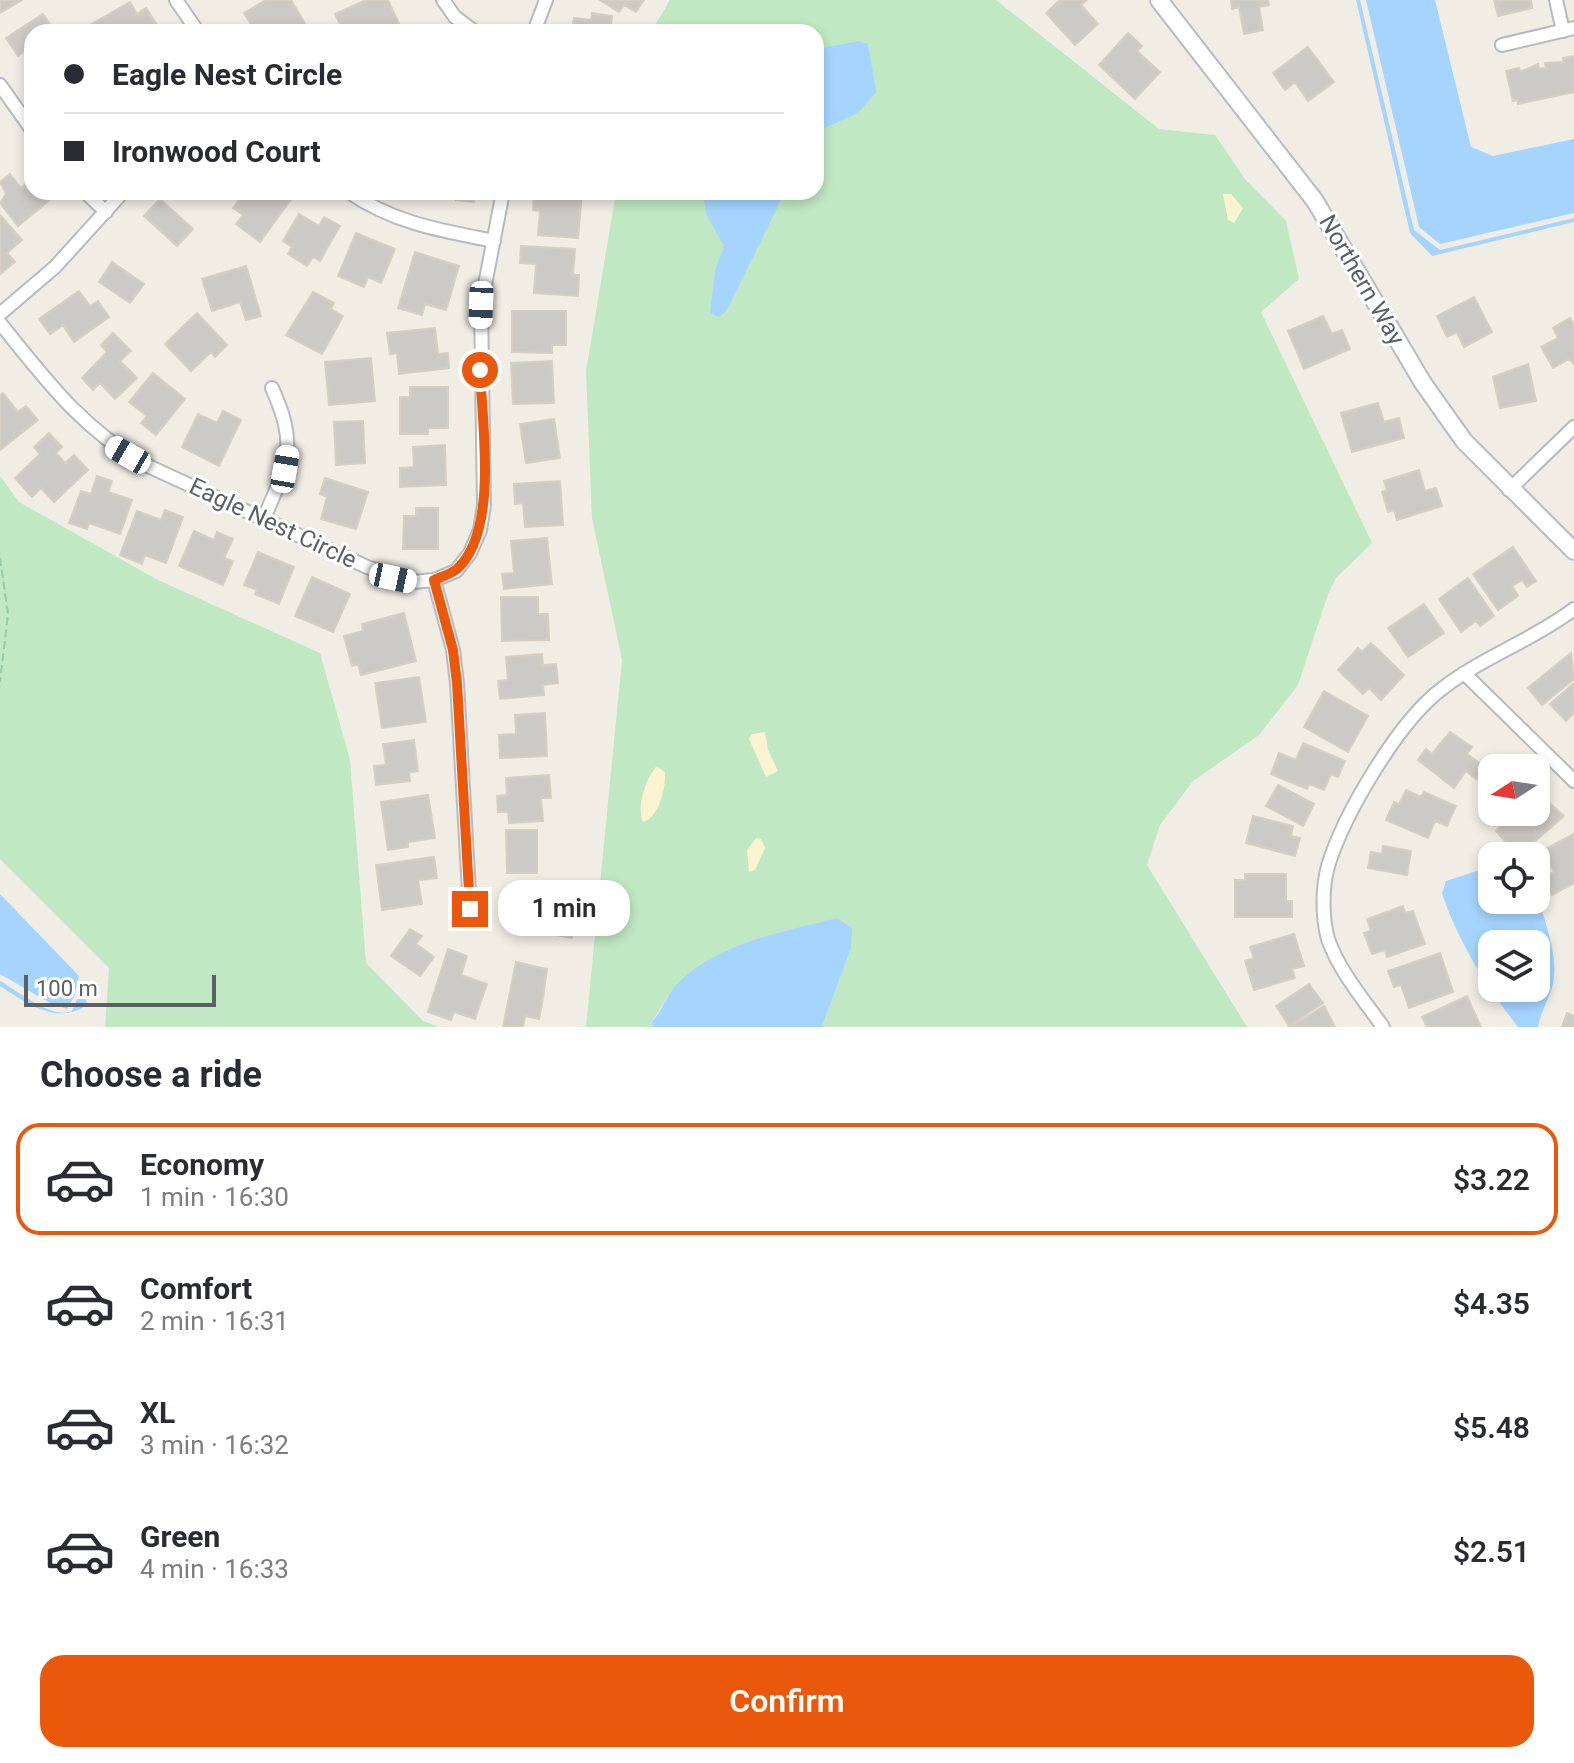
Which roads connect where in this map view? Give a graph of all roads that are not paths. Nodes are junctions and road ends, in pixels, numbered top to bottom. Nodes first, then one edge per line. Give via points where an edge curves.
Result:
1 (176, 0) edge
2 (443, 0) edge
3 (546, 0) edge
4 (1159, 0) edge
5 (1556, 0) edge
6 (192, 24) edge
7 (464, 24) edge
8 (537, 24) edge
9 (1569, 30) edge
10 (1502, 45) dead end
11 (0, 85) edge
12 (24, 119) edge
13 (93, 200) edge
14 (116, 200) edge
15 (363, 200) edge
16 (502, 200) edge
17 (106, 212) junction
18 (494, 241) junction
19 (0, 314) edge
20 (0, 323) edge
21 (272, 388) dead end
22 (1574, 427) edge
23 (1509, 490) junction
24 (264, 518) junction
25 (1574, 551) edge
26 (434, 580) junction
27 (1574, 609) edge
28 (1464, 673) junction
29 (1574, 781) edge
30 (470, 909) dead end
31 (1383, 1027) edge

1 - 6 street
2 - 7 street
3 - 8 street
4 - 23 street, Northern Way via 1315,201 1423,383 1464,441
5 - 9 street
9 - 10 street
11 - 12 street
13 - 17 street
14 - 17 street
15 - 18 street via 431,229
16 - 18 street
17 - 19 street via 55,267
18 - 26 street via 481,305 480,530 456,571
20 - 24 street, Eagle Nest Circle via 55,391 111,445
21 - 24 street via 287,424 289,447
22 - 23 street
23 - 25 street, Northern Way
24 - 26 street, Eagle Nest Circle via 393,578
26 - 30 street via 457,683
27 - 28 street
28 - 29 street
28 - 31 street via 1397,735 1327,868 1328,938

